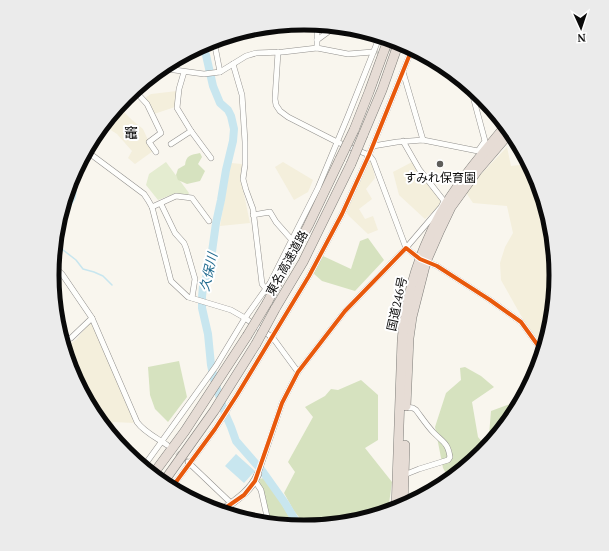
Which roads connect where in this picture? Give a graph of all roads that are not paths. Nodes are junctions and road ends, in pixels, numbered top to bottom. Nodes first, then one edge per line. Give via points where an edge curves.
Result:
1 (317, 31) edge
2 (328, 31) edge
3 (317, 40) junction
4 (378, 41) edge
5 (386, 44) edge
6 (215, 47) edge
7 (317, 48) junction
8 (397, 49) edge
9 (278, 52) junction
10 (373, 52) junction
11 (410, 54) edge
12 (233, 64) junction
13 (170, 70) edge
14 (184, 72) junction
15 (220, 72) junction
16 (402, 72) junction
17 (139, 95) edge
18 (472, 97) edge
19 (502, 130) edge
20 (191, 131) junction
21 (507, 136) edge
22 (423, 140) junction
23 (403, 141) junction
24 (337, 142) junction
25 (171, 144) dead end
26 (373, 146) junction
27 (481, 151) junction
28 (156, 152) dead end
29 (91, 155) edge
30 (369, 155) junction
31 (211, 158) dead end
32 (161, 204) junction
33 (152, 207) junction
34 (253, 215) junction
35 (209, 221) dead end
36 (291, 239) junction
37 (406, 248) junction
38 (423, 260) junction
39 (59, 271) edge
40 (266, 289) junction
41 (195, 299) junction
42 (92, 318) junction
43 (245, 318) junction
44 (273, 338) junction
45 (67, 340) edge
46 (539, 347) edge
47 (298, 372) junction
48 (406, 407) junction
49 (162, 441) junction
50 (167, 445) tunnel mouth
51 (189, 462) junction
52 (146, 463) edge
53 (156, 471) edge
54 (404, 475) junction
55 (256, 477) junction
56 (166, 479) edge
57 (175, 484) edge
58 (403, 500) edge
59 (396, 503) edge
60 (232, 504) junction
61 (226, 508) edge
62 (267, 518) edge

1 - 3 street
2 - 3 street
3 - 7 street
4 - 10 street
5 - 53 highway, 東名高速道路, bridge via 354,130 308,226 267,303 205,402
6 - 15 street
7 - 9 street
7 - 10 street via 348,54
8 - 56 highway, 東名高速道路, bridge via 351,164 303,262 229,388
9 - 12 street via 251,54
9 - 24 street via 276,105 288,117
10 - 24 street
11 - 16 street
12 - 15 street
12 - 34 street via 242,95 245,142 243,179
13 - 14 street
14 - 15 street
14 - 20 street via 177,108
16 - 22 street
16 - 26 street
17 - 28 street via 147,104 161,133 149,142
18 - 27 street via 485,141
19 - 27 highway, 国道246号
20 - 25 street
20 - 31 street
21 - 38 highway, 国道246号 via 451,207
22 - 23 street
22 - 27 street
23 - 26 street
23 - 37 street via 419,169 444,201
24 - 30 street
24 - 36 street via 318,188
26 - 30 street
27 - 38 highway, 国道246号 via 445,205 432,230
29 - 33 street via 144,194
30 - 37 street
30 - 44 street via 342,214
32 - 33 street
32 - 35 street via 176,196 192,198
32 - 41 street via 175,233 186,248 195,279
33 - 41 street via 171,281 188,297
34 - 36 street via 270,212
34 - 40 street via 262,284
36 - 40 street
37 - 38 street
37 - 47 street via 345,312
38 - 46 street via 450,274 521,322
38 - 48 highway, 国道246号 via 409,338
38 - 59 highway, 国道246号 via 412,285 402,341
39 - 42 street
40 - 43 street
41 - 43 street via 231,310
42 - 45 street
42 - 49 street via 137,422
43 - 44 street
43 - 49 street via 216,366
44 - 47 street
44 - 51 street
47 - 55 street via 282,403
48 - 54 highway, 国道246号
48 - 54 street via 416,410 434,433 443,440 450,457 448,460
49 - 50 street
49 - 52 street
51 - 57 street
51 - 60 street
54 - 58 highway, 国道246号
55 - 60 street via 244,495
55 - 62 street
60 - 61 street

